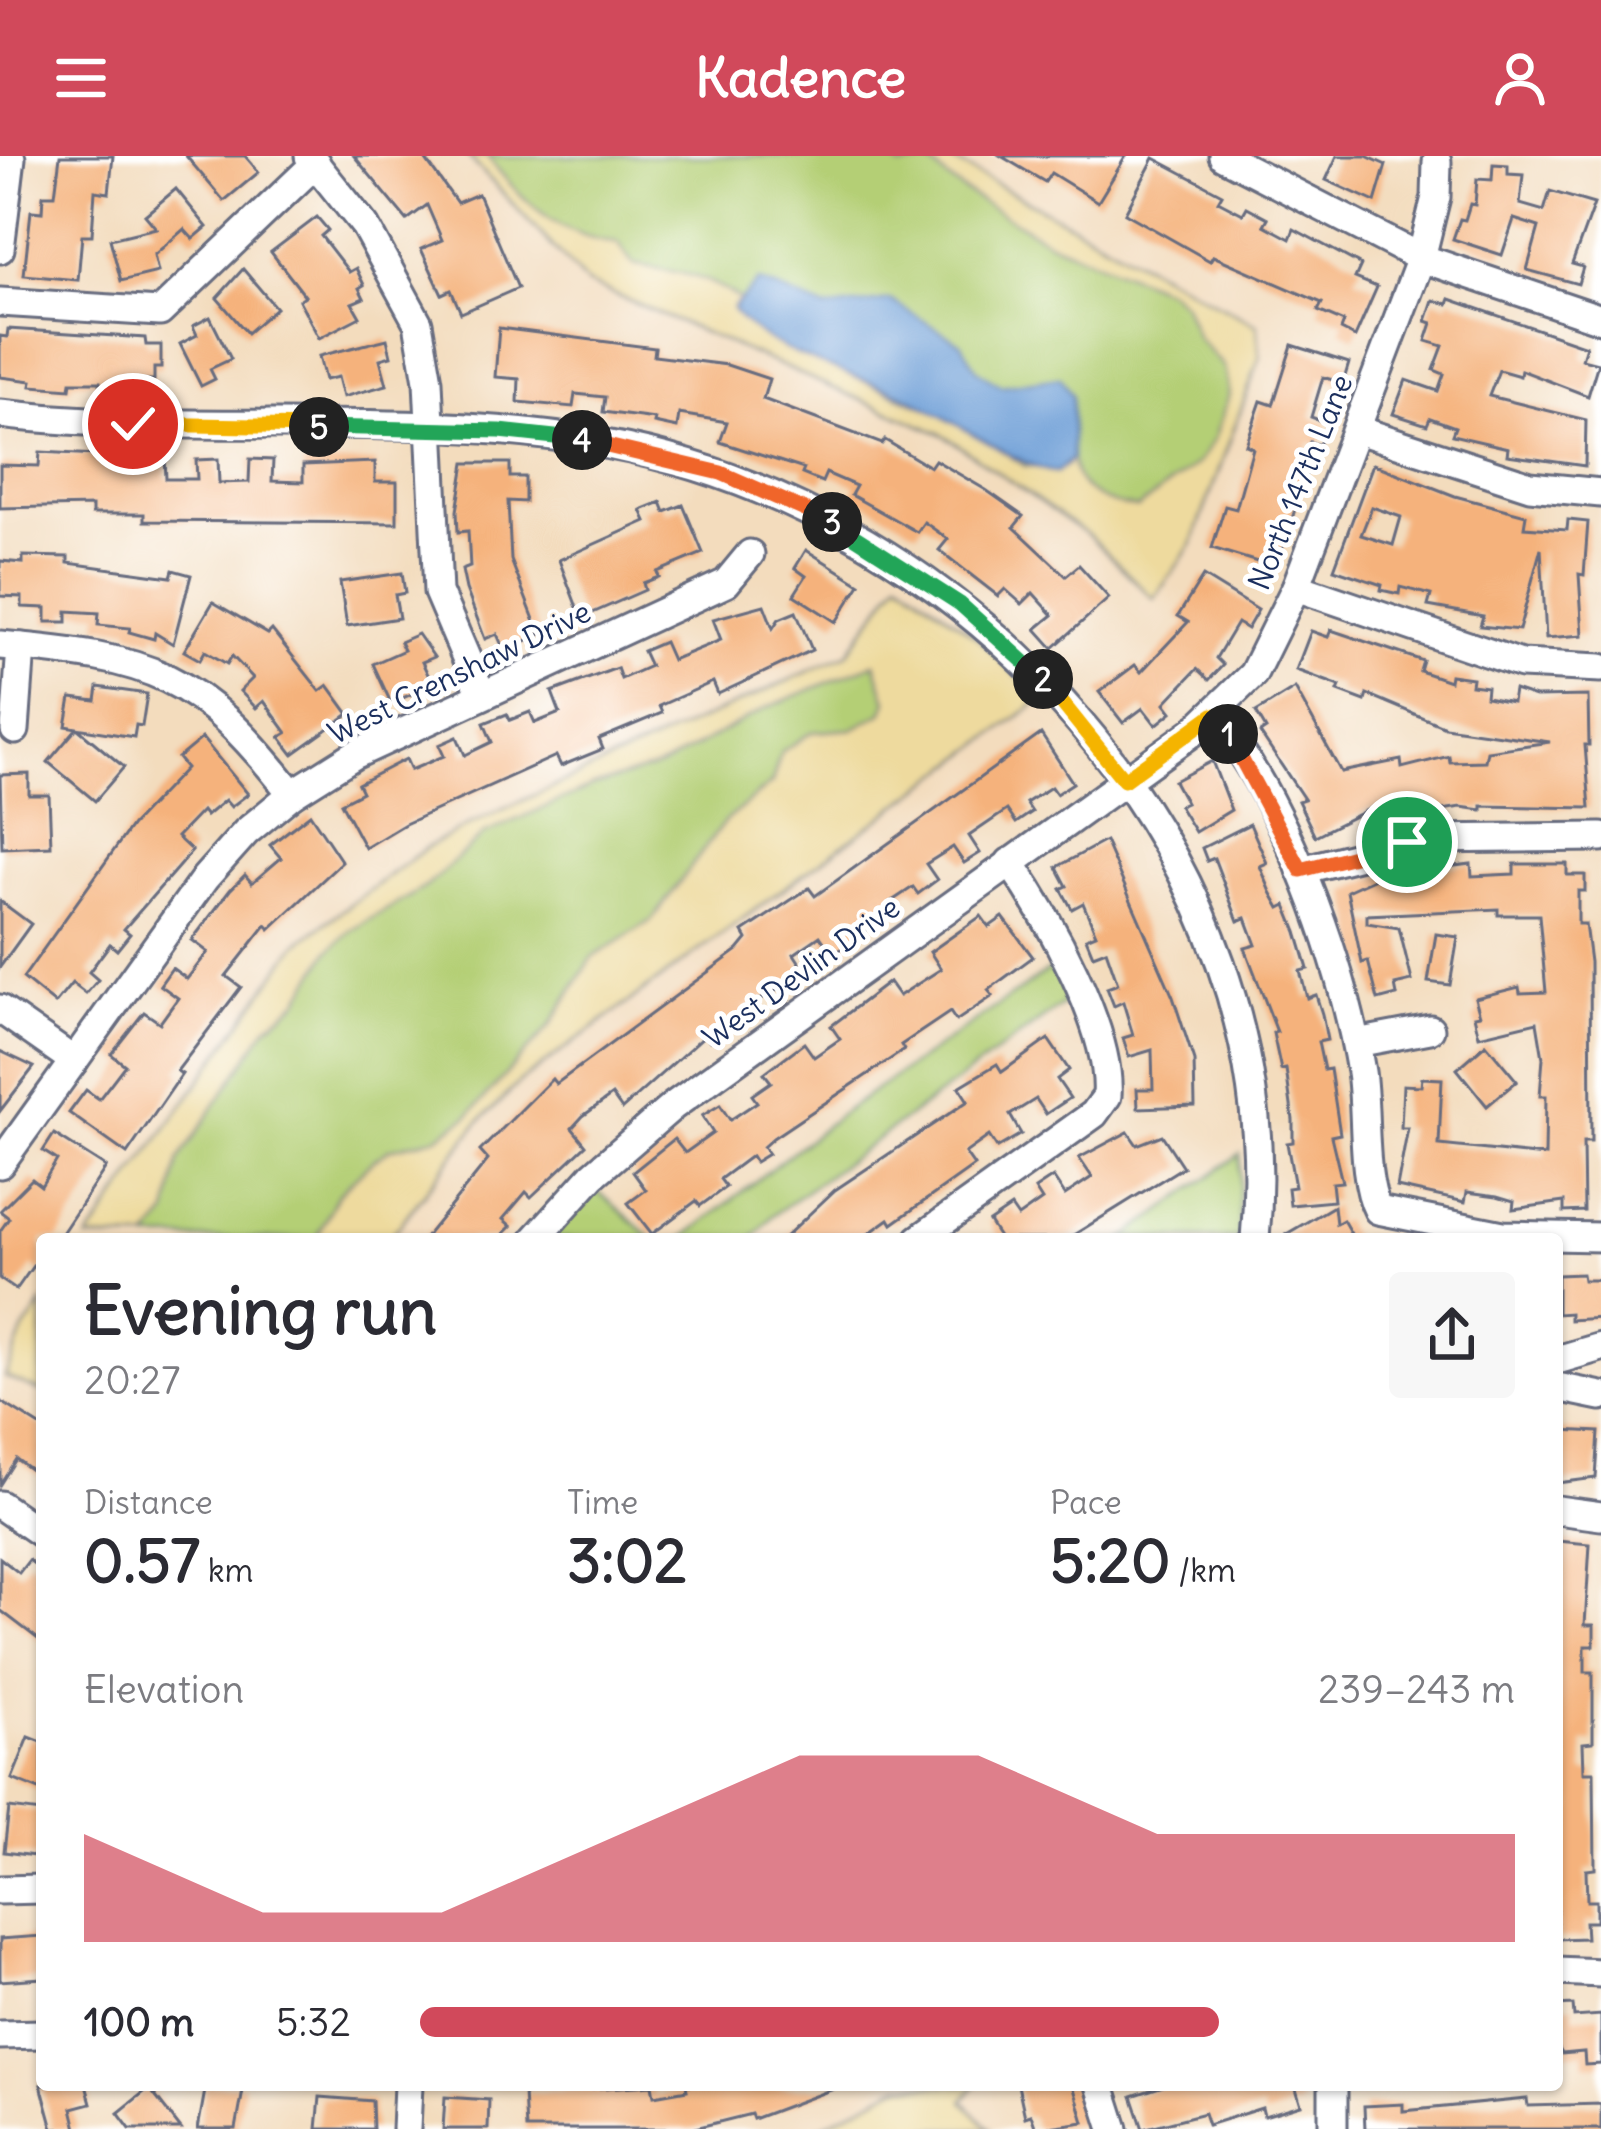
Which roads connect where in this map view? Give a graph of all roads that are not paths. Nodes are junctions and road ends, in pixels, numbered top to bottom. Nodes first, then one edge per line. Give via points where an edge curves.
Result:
1 (1223, 156) edge
2 (11, 158) edge
3 (313, 160) edge
4 (1436, 162) dead end
5 (0, 249) edge
6 (1421, 258) junction
7 (0, 302) edge
8 (1601, 319) edge
9 (0, 414) edge
10 (430, 429) junction
11 (1358, 430) junction
12 (1601, 493) edge
13 (750, 554) dead end
14 (1297, 587) junction
15 (11, 646) edge
16 (1601, 668) edge
17 (482, 695) junction
18 (1213, 715) junction
19 (15, 730) dead end
20 (1124, 780) junction
21 (292, 794) junction
22 (1601, 836) edge
23 (1010, 862) junction
24 (1301, 870) junction
25 (0, 1009) edge
26 (1430, 1029) dead end
27 (1356, 1043) junction
28 (74, 1061) junction
29 (0, 1164) edge
30 (541, 1233) edge
31 (927, 1233) edge
32 (1255, 1233) edge
33 (1467, 1233) edge
34 (1563, 1236) edge
35 (1601, 1237) edge
36 (1601, 1347) edge
37 (1563, 1360) edge
38 (1563, 1363) edge
39 (1601, 1369) edge
40 (1563, 1388) edge
41 (1601, 1396) edge
42 (0, 1505) edge
43 (1563, 1511) edge
44 (1601, 1516) edge
45 (36, 1530) edge
46 (36, 1889) edge
47 (0, 1890) edge
48 (1563, 1971) edge
49 (1601, 1973) edge
50 (36, 2034) edge
51 (0, 2035) edge
52 (409, 2091) edge
53 (1102, 2091) edge
54 (1333, 2091) edge
55 (406, 2129) edge
56 (1114, 2129) edge
57 (1333, 2129) edge

1 - 6 street
2 - 5 street
3 - 7 street via 160,312
3 - 10 street via 376,242 418,323
4 - 6 street, North 147th Lane
6 - 8 street
6 - 11 street, North 147th Lane
9 - 10 street
10 - 17 street via 438,592
10 - 20 street via 631,448 803,507 898,560 996,633
11 - 12 street via 1530,486
11 - 14 street, North 147th Lane
13 - 17 street, West Crenshaw Drive via 726,583
14 - 16 street via 1521,664
14 - 18 street, North 147th Lane via 1253,674
15 - 19 street
15 - 21 street via 126,659 189,688 239,726
17 - 21 street, West Crenshaw Drive
18 - 20 street, North 147th Lane
18 - 24 street
20 - 23 street, West Devlin Drive
20 - 32 street via 1206,932 1234,1016 1258,1134
21 - 28 street, West Crenshaw Drive via 205,878
22 - 24 street via 1425,839
23 - 30 street, West Devlin Drive via 673,1106
23 - 31 street via 1075,981 1107,1096 1094,1114
24 - 27 street
25 - 28 street
26 - 27 street
27 - 33 street via 1378,1210
28 - 29 street, West Crenshaw Drive
34 - 35 street
36 - 37 street
38 - 39 street
40 - 41 street
42 - 45 street
43 - 44 street
46 - 47 street
48 - 49 street
50 - 51 street
52 - 55 street
53 - 56 street
54 - 57 street

